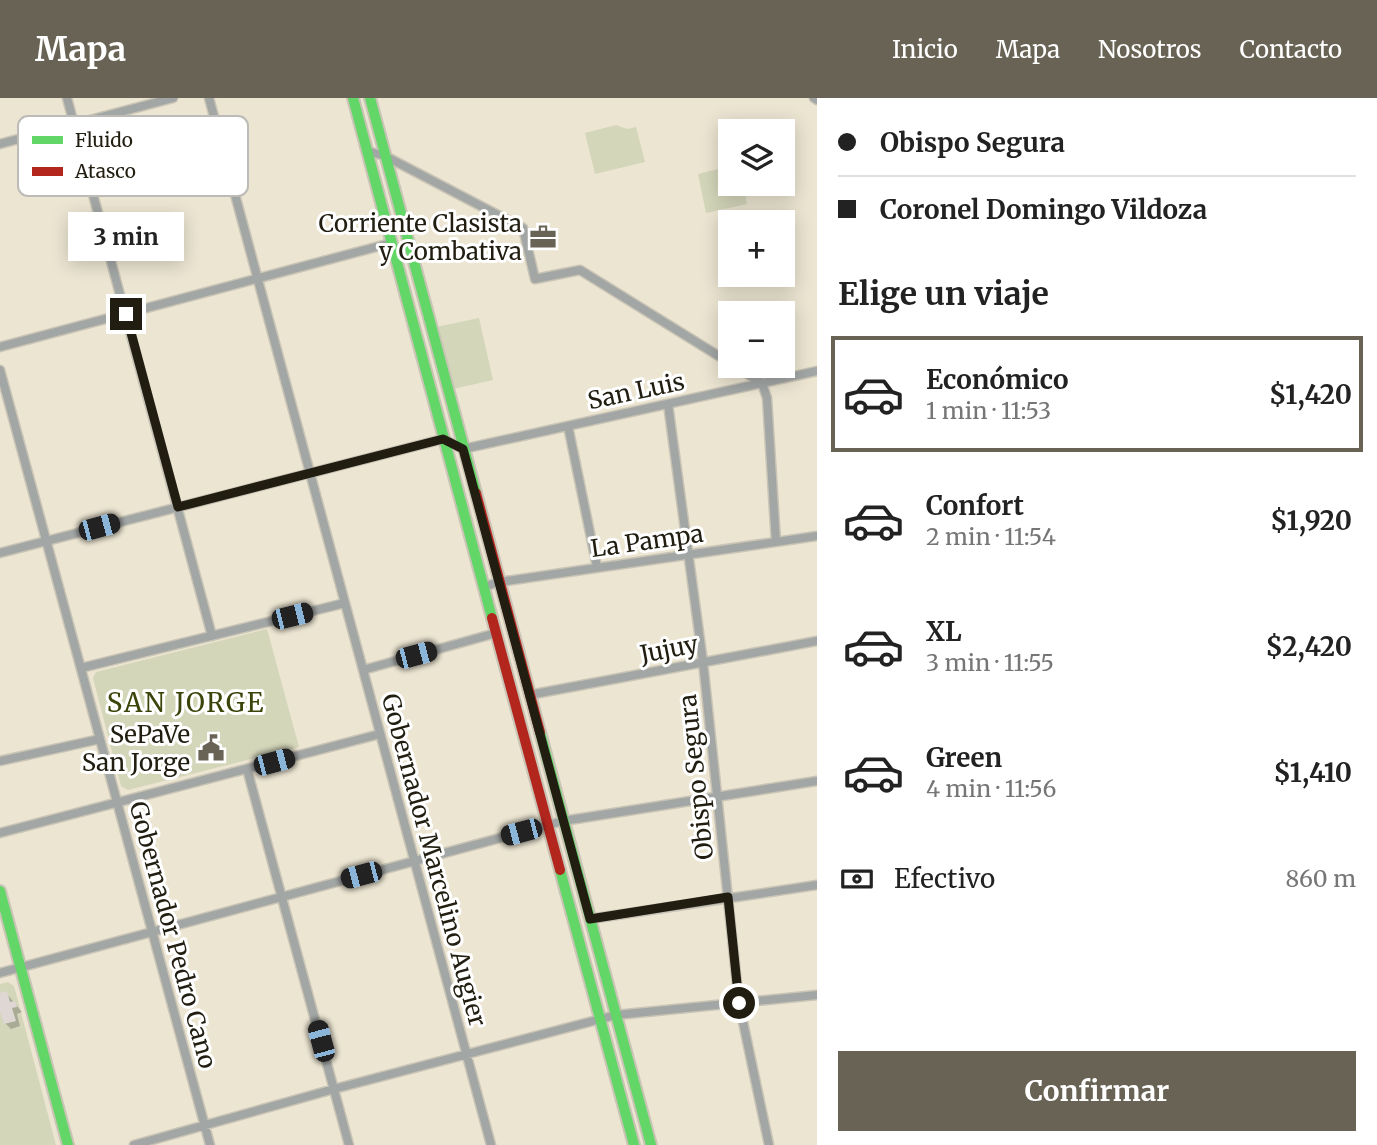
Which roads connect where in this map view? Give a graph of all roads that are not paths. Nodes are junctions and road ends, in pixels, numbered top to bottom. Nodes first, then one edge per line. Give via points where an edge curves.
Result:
1 (67, 98) edge
2 (173, 98) edge
3 (209, 98) edge
4 (353, 98) edge
5 (370, 98) edge
6 (72, 116) edge
7 (104, 116) edge
8 (214, 116) edge
9 (18, 139) edge
10 (0, 144) edge
11 (367, 151) junction
12 (386, 156) junction
13 (94, 196) edge
14 (235, 196) edge
15 (391, 243) junction
16 (257, 279) junction
17 (126, 314) junction
18 (0, 347) edge
19 (718, 355) edge
20 (0, 370) edge
21 (817, 371) edge
22 (754, 378) edge
23 (762, 383) junction
24 (668, 404) junction
25 (568, 426) junction
26 (443, 439) junction
27 (463, 449) junction
28 (310, 473) junction
29 (178, 507) junction
30 (817, 536) edge
31 (46, 541) junction
32 (776, 542) junction
33 (0, 553) edge
34 (689, 554) junction
35 (597, 567) junction
36 (499, 582) junction
37 (483, 587) junction
38 (345, 603) junction
39 (496, 633) junction
40 (212, 636) junction
41 (817, 641) edge
42 (703, 662) junction
43 (81, 668) junction
44 (363, 670) junction
45 (529, 695) junction
46 (380, 734) junction
47 (100, 739) junction
48 (0, 761) edge
49 (247, 769) junction
50 (817, 781) edge
51 (717, 796) junction
52 (117, 802) junction
53 (564, 821) junction
54 (548, 825) junction
55 (0, 833) edge
56 (414, 861) junction
57 (817, 885) edge
58 (0, 891) edge
59 (281, 896) junction
60 (728, 897) junction
61 (590, 919) junction
62 (152, 931) junction
63 (20, 968) junction
64 (0, 973) edge
65 (817, 995) edge
66 (739, 1003) junction
67 (608, 1017) junction
68 (467, 1055) junction
69 (334, 1089) junction
70 (205, 1125) junction
71 (68, 1145) edge
72 (134, 1145) edge
73 (210, 1145) edge
74 (349, 1145) edge
75 (491, 1145) edge
76 (635, 1145) edge
77 (651, 1145) edge
78 (769, 1145) edge

1 - 6 street
2 - 7 street
3 - 8 street, Gobernador Marcelino Augier
4 - 11 main road
5 - 12 main road
9 - 10 street
11 - 12 street
11 - 15 main road
12 - 19 street via 523,228 535,279 580,270
12 - 27 main road
13 - 17 street
14 - 16 street, Gobernador Marcelino Augier
15 - 16 street
15 - 26 main road
16 - 17 street
16 - 28 street, Gobernador Marcelino Augier
17 - 18 street
17 - 29 street
20 - 31 street, Gobernador Pedro Cano
21 - 23 street, San Luis
22 - 23 street
23 - 24 street, San Luis
23 - 32 street via 767,398
24 - 25 street, San Luis
24 - 34 street, Obispo Segura
25 - 27 street, San Luis
25 - 35 street
26 - 27 street
26 - 28 street
26 - 37 main road
27 - 36 main road
28 - 29 street
28 - 38 street, Gobernador Marcelino Augier
29 - 31 street
29 - 40 street
30 - 32 street, La Pampa
31 - 33 street
31 - 43 street, Gobernador Pedro Cano
32 - 34 street, La Pampa
34 - 35 street, La Pampa
34 - 42 street, Obispo Segura
35 - 36 street, La Pampa
36 - 37 street, La Pampa
36 - 45 main road
37 - 39 main road
38 - 40 street
38 - 44 street, Gobernador Marcelino Augier
39 - 44 street
39 - 54 main road
40 - 43 street
41 - 42 street, Jujuy
42 - 45 street, Jujuy
42 - 51 street, Obispo Segura
43 - 47 street, Gobernador Pedro Cano
44 - 46 street, Gobernador Marcelino Augier
45 - 53 main road
46 - 49 street
46 - 56 street, Gobernador Marcelino Augier
47 - 48 street
47 - 52 street, Gobernador Pedro Cano
49 - 52 street
49 - 59 street
50 - 51 street
51 - 53 street
51 - 60 street, Obispo Segura
52 - 55 street
52 - 62 street, Gobernador Pedro Cano
53 - 54 street
53 - 61 main road
54 - 56 street
54 - 67 main road
56 - 59 street
56 - 68 street, Gobernador Marcelino Augier
57 - 60 street
58 - 63 main road
59 - 62 street
59 - 69 street
60 - 61 street
60 - 66 street, Obispo Segura
61 - 67 main road
62 - 63 street
62 - 70 street, Gobernador Pedro Cano
63 - 64 street
63 - 71 main road
65 - 66 street
66 - 67 street
66 - 78 street, Obispo Segura
67 - 68 street
67 - 76 main road
67 - 77 main road
68 - 69 street
68 - 75 street, Gobernador Marcelino Augier
69 - 70 street
69 - 74 street
70 - 72 street
70 - 73 street, Gobernador Pedro Cano

